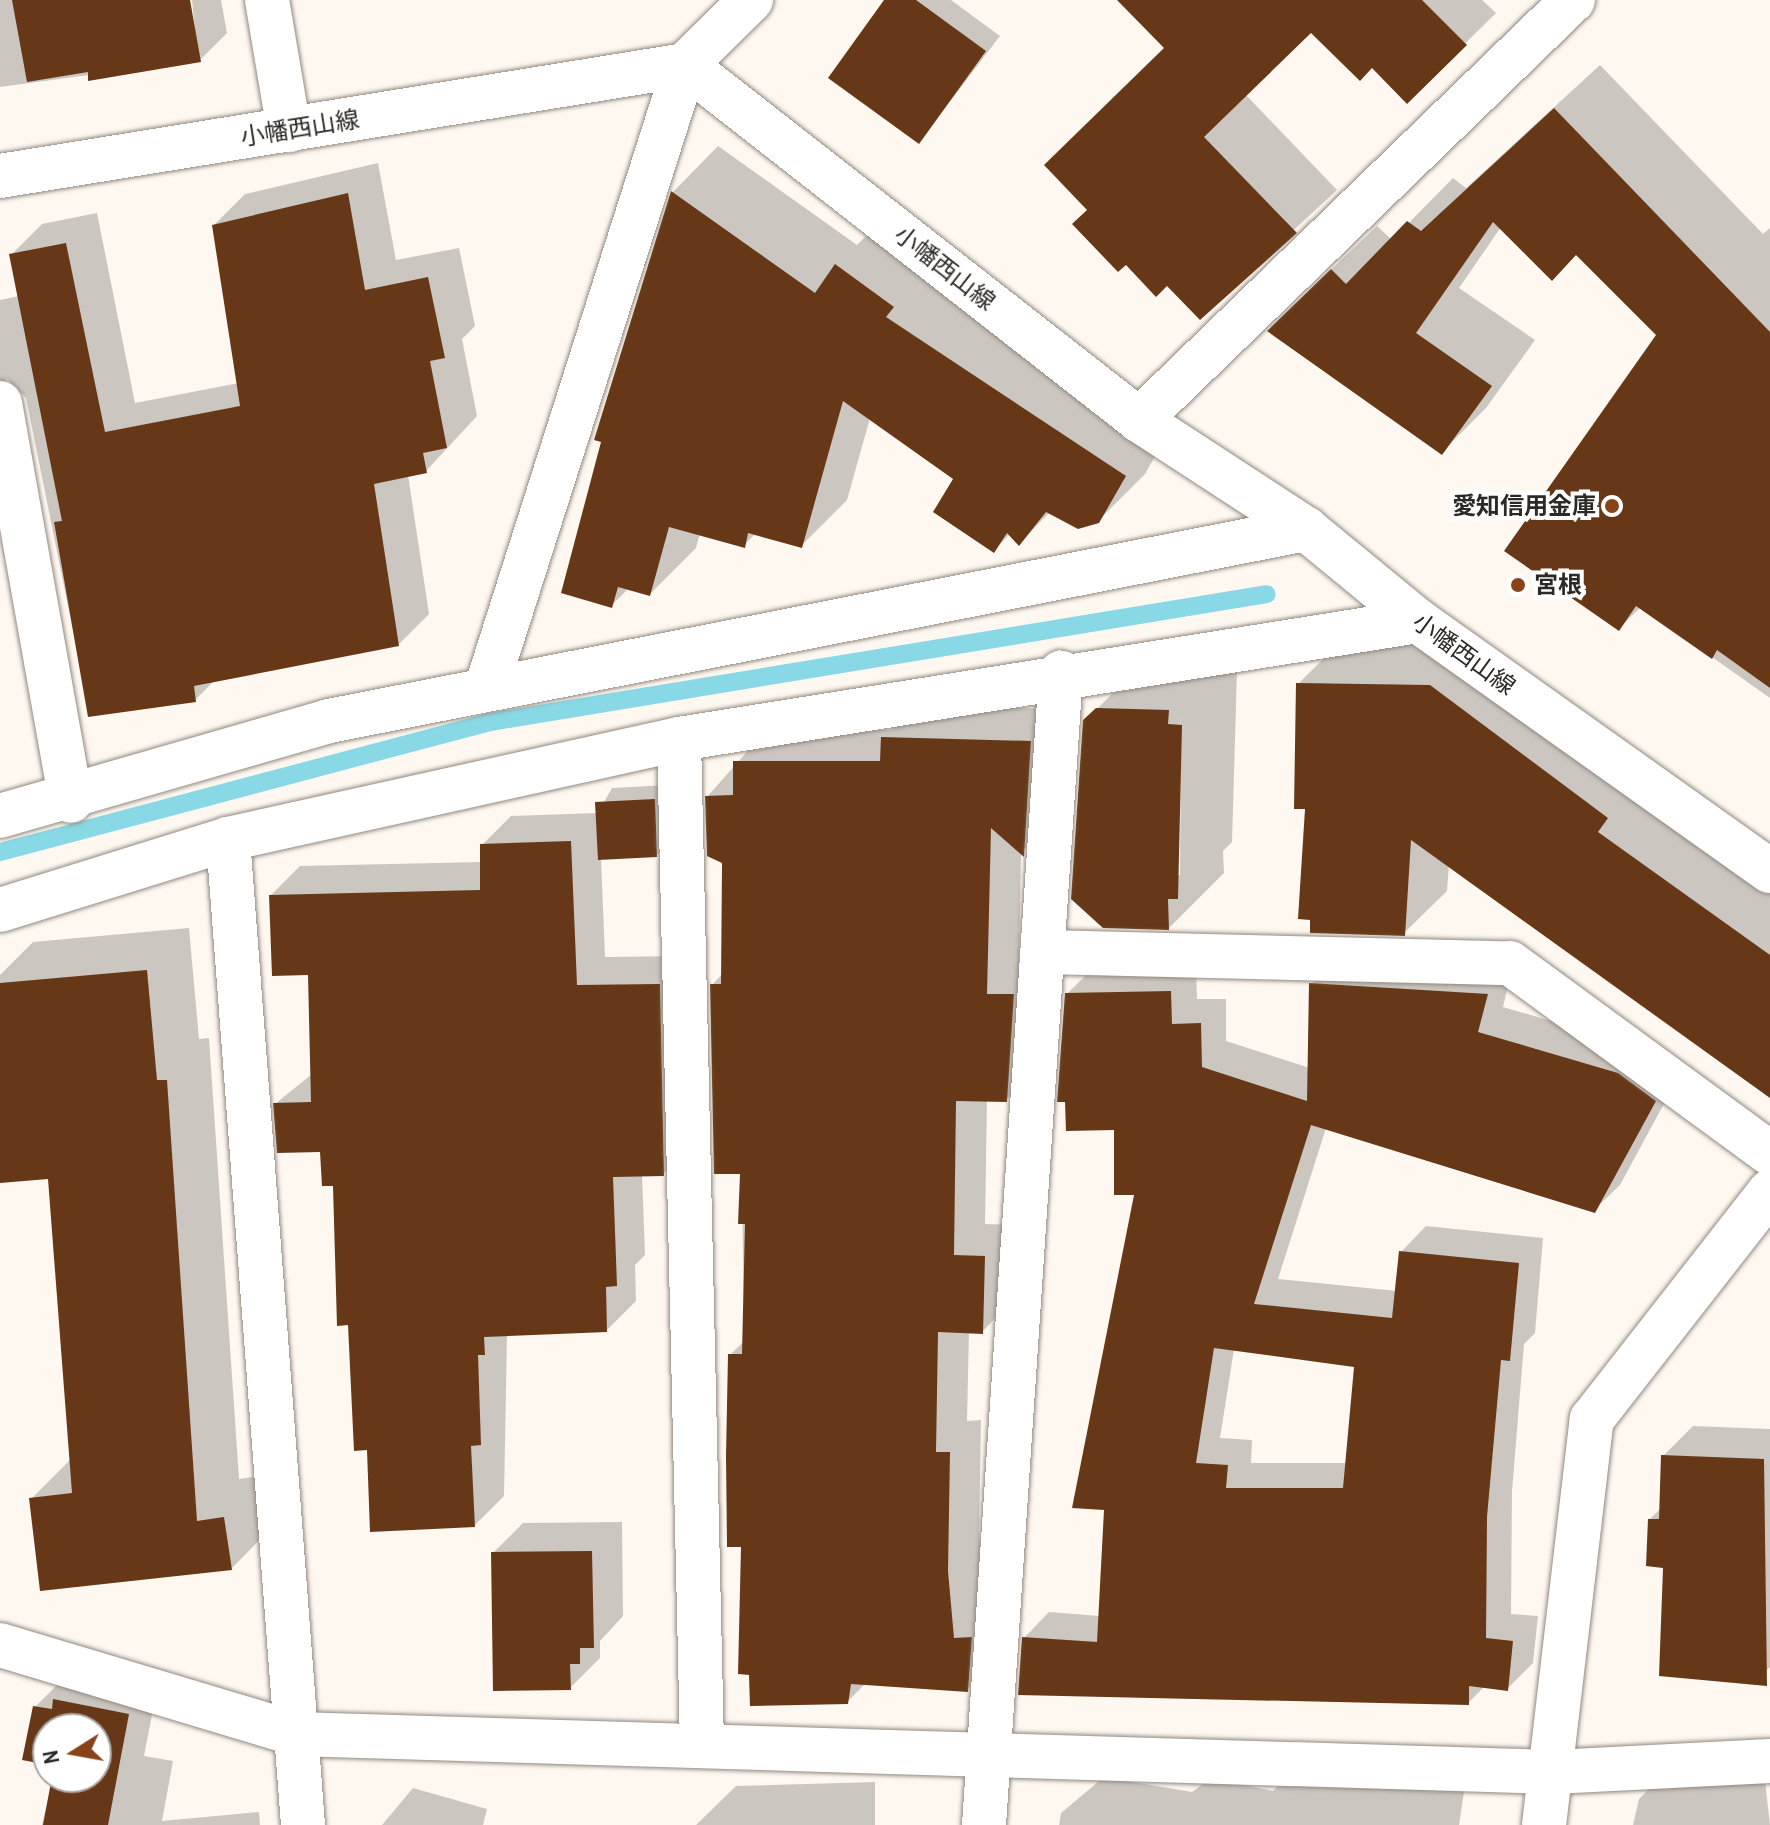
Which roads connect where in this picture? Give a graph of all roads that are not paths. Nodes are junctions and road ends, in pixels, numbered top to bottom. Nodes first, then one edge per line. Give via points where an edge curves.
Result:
1 (267, 0) edge
2 (751, 0) edge
3 (1573, 0) edge
4 (685, 65) junction
5 (289, 130) junction
6 (0, 176) edge
7 (0, 403) edge
8 (1139, 420) junction
9 (1306, 529) junction
10 (1418, 621) junction
11 (1061, 673) junction
12 (486, 689) junction
13 (679, 739) junction
14 (71, 801) junction
15 (0, 816) edge
16 (228, 839) junction
17 (1770, 871) edge
18 (0, 910) edge
19 (1046, 952) junction
20 (1770, 1153) edge
21 (1770, 1191) edge
22 (0, 1645) edge
23 (296, 1734) junction
24 (702, 1746) junction
25 (992, 1754) junction
26 (1770, 1761) edge
27 (1553, 1772) junction
28 (303, 1825) edge
29 (984, 1825) edge
30 (1544, 1825) edge

1 - 5 street
2 - 4 street
3 - 8 street
4 - 5 street, 小幡西山線
4 - 8 street, 小幡西山線
4 - 12 street
5 - 6 street, 小幡西山線
7 - 14 street
8 - 9 street, 小幡西山線
9 - 10 street, 小幡西山線
9 - 12 street
10 - 11 street
10 - 17 street, 小幡西山線
11 - 13 street
11 - 19 street
12 - 14 street via 329,721
13 - 16 street
13 - 24 street
14 - 15 street
16 - 18 street
16 - 23 street
19 - 20 street via 1510,963
19 - 25 street
21 - 27 street via 1592,1419
22 - 23 street
23 - 24 street
23 - 28 street
24 - 25 street
25 - 27 street
25 - 29 street
26 - 27 street
27 - 30 street

